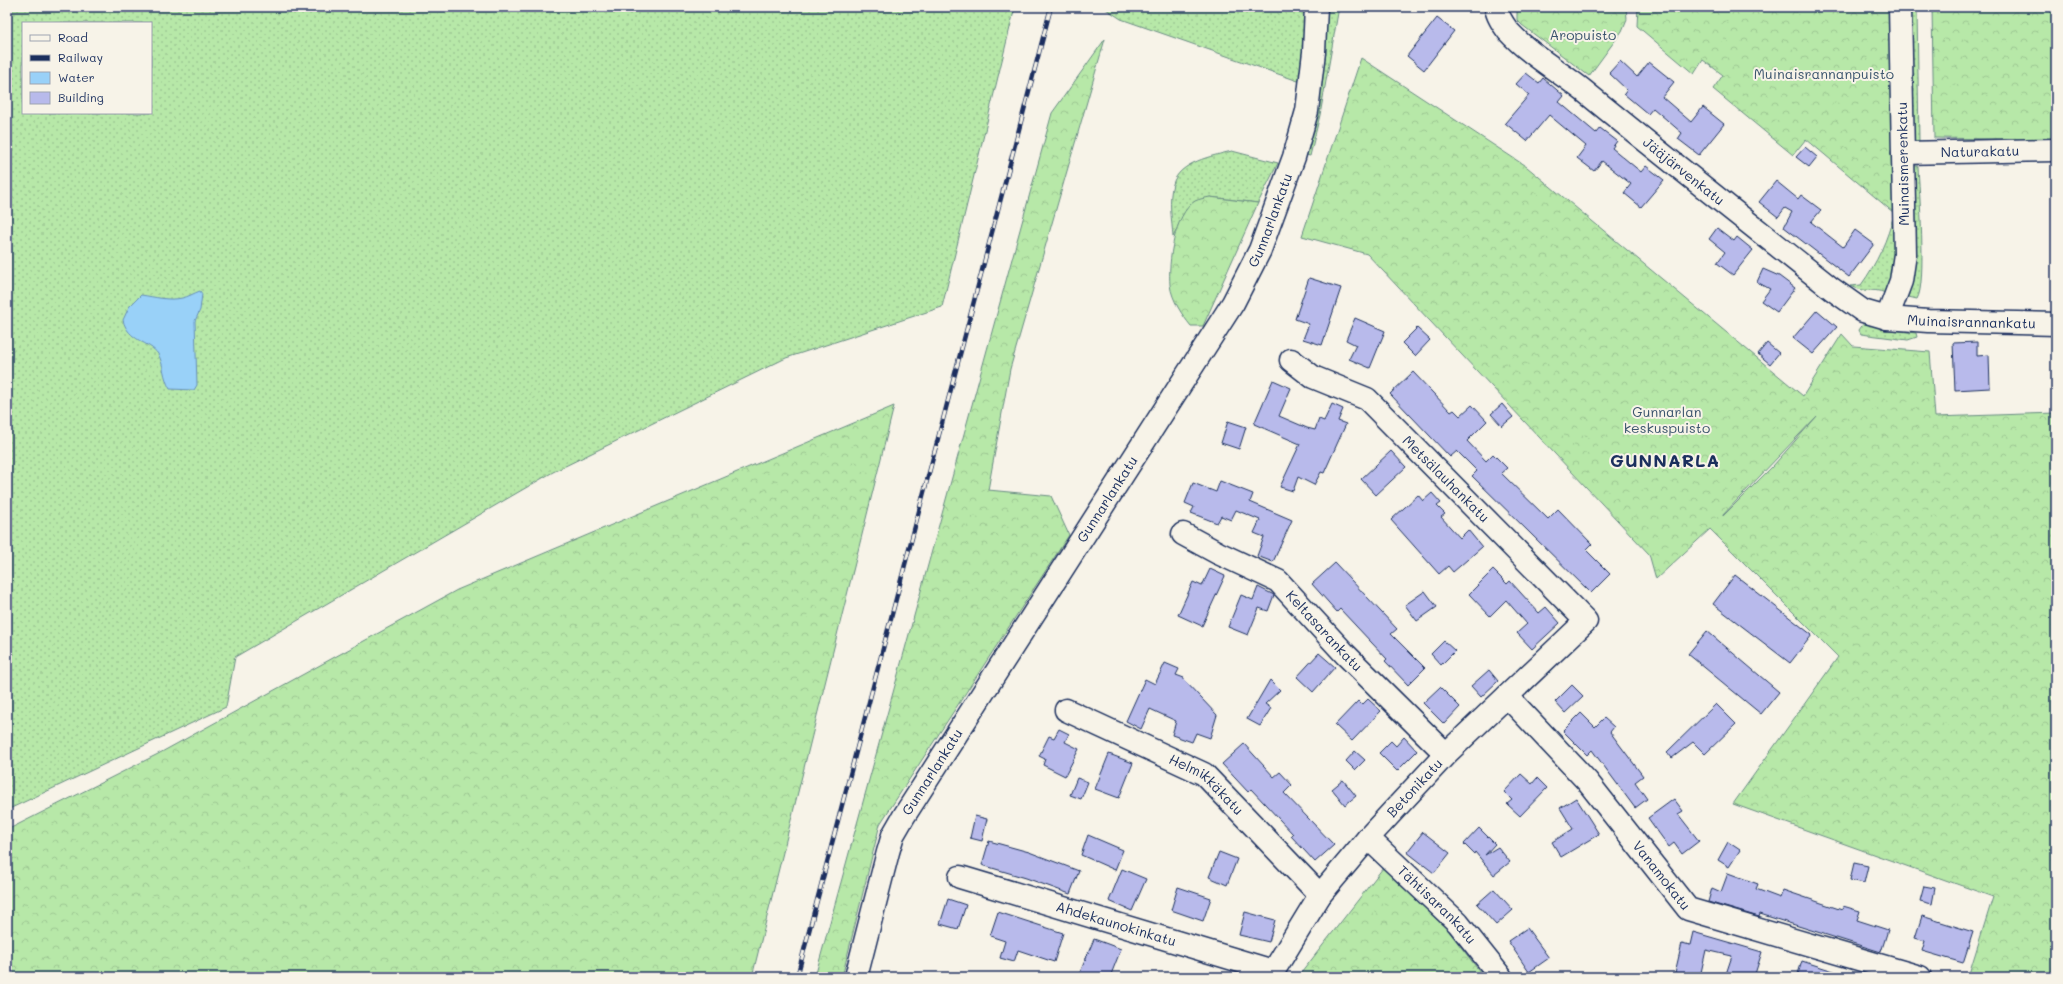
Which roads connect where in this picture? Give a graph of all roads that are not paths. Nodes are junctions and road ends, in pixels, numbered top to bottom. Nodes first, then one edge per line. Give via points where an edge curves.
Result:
1 (1316, 7) edge
2 (1496, 7) edge
3 (1900, 7) edge
4 (2056, 150) edge
5 (1903, 153) junction
6 (1887, 318) junction
7 (2056, 324) edge
8 (1291, 360) dead end
9 (1183, 534) dead end
10 (1586, 621) joint
11 (1507, 696) junction
12 (1066, 710) dead end
13 (1446, 754) junction
14 (1368, 838) junction
15 (960, 877) dead end
16 (1320, 895) junction
17 (1271, 974) edge
18 (856, 977) edge
19 (1501, 977) edge
20 (1920, 977) edge

1 - 18 street, Gunnarlankatu via 1307,111 1294,157 1260,250 1233,303 893,835
2 - 6 street, Jääjärvenkatu via 1508,30 1526,47 1650,146 1832,289 1863,311
3 - 5 street, Muinaismerenkatu
4 - 5 street, Naturakatu
5 - 6 street, Muinaismerenkatu via 1905,254 1901,281
6 - 7 street, Muinaisrannankatu
8 - 10 street, Metsälauhankatu via 1313,377 1367,398
9 - 13 street, Keltasarankatu via 1278,581 1346,655
10 - 11 street, Betonikatu
11 - 13 street, Betonikatu
11 - 20 street, Vanamokatu via 1587,781 1688,909
12 - 16 street, Helmikkäkatu via 1204,774
13 - 14 street, Betonikatu
14 - 16 street, Betonikatu
14 - 19 street, Tähtisarankatu via 1458,922
15 - 17 street, Ahdekaunokinkatu
16 - 17 street, Betonikatu

